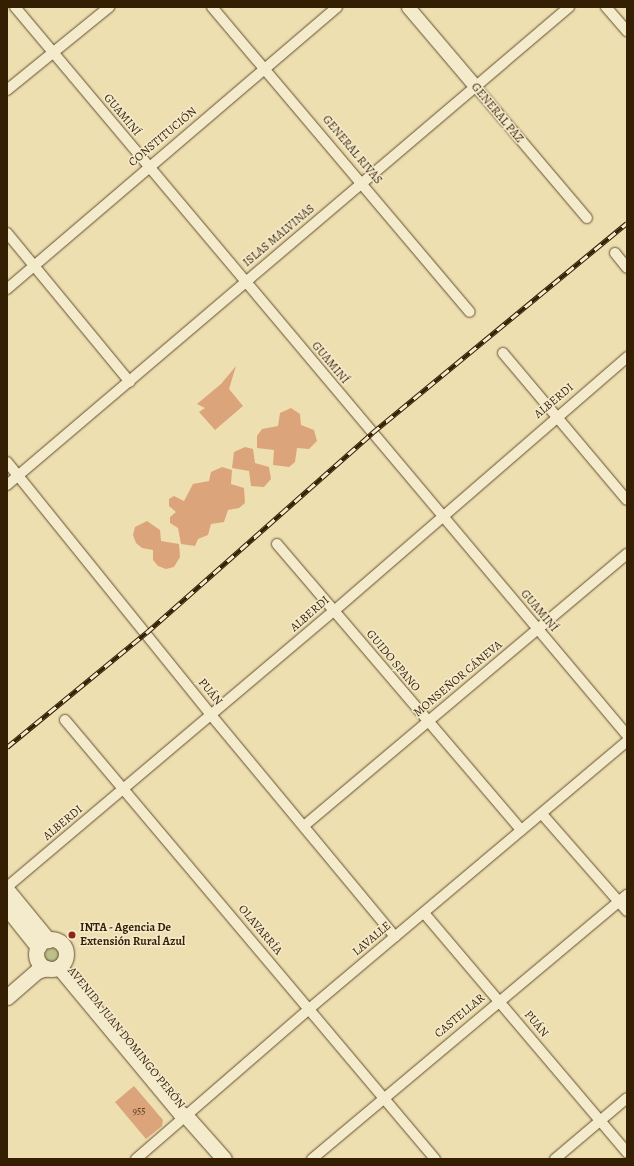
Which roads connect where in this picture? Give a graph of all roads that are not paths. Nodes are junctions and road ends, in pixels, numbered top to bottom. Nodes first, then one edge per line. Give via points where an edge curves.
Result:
1 (15, 7) edge
2 (109, 7) edge
3 (212, 7) edge
4 (337, 7) edge
5 (408, 7) edge
6 (570, 7) edge
7 (606, 7) edge
8 (627, 31) edge
9 (52, 52) junction
10 (266, 69) junction
11 (475, 86) junction
12 (7, 90) edge
13 (148, 167) junction
14 (362, 182) junction
15 (587, 218) dead end
16 (7, 233) edge
17 (614, 253) dead end
18 (34, 266) junction
19 (627, 268) edge
20 (244, 282) junction
21 (7, 289) edge
22 (470, 312) dead end
23 (503, 353) dead end
24 (627, 357) edge
25 (130, 382) junction
26 (556, 416) junction
27 (7, 462) edge
28 (18, 475) junction
29 (7, 485) edge
30 (627, 500) edge
31 (442, 516) junction
32 (277, 544) dead end
33 (627, 554) edge
34 (334, 611) junction
35 (538, 629) junction
36 (211, 715) junction
37 (65, 720) dead end
38 (427, 722) junction
39 (627, 735) edge
40 (627, 741) edge
41 (124, 788) junction
42 (542, 814) junction
43 (305, 825) junction
44 (521, 830) junction
45 (7, 887) edge
46 (7, 890) edge
47 (627, 894) edge
48 (619, 902) junction
49 (7, 908) edge
50 (627, 911) edge
51 (424, 913) junction
52 (395, 936) junction
53 (49, 957) junction
54 (7, 987) edge
55 (7, 996) edge
56 (499, 1000) junction
57 (309, 1009) junction
58 (627, 1098) edge
59 (382, 1099) junction
60 (186, 1116) junction
61 (600, 1121) junction
62 (627, 1152) edge
63 (136, 1159) edge
64 (224, 1159) edge
65 (312, 1159) edge
66 (435, 1159) edge
67 (554, 1159) edge

1 - 9 street, GUAMINÍ
2 - 9 street
3 - 10 street, GENERAL RIVAS
4 - 10 street, CONSTITUCIÓN
5 - 11 street, GENERAL PAZ
6 - 11 street, ISLAS MALVINAS
7 - 8 street
9 - 12 street
9 - 13 street, GUAMINÍ
10 - 13 street, CONSTITUCIÓN
10 - 14 street, GENERAL RIVAS
11 - 14 street, ISLAS MALVINAS
11 - 15 street, GENERAL PAZ
13 - 18 street, CONSTITUCIÓN
13 - 20 street, GUAMINÍ
14 - 20 street, ISLAS MALVINAS
14 - 22 street, GENERAL RIVAS
16 - 18 street
17 - 19 street
18 - 21 street, CONSTITUCIÓN
18 - 25 street
20 - 25 street, ISLAS MALVINAS
20 - 31 street, GUAMINÍ
23 - 26 street
24 - 26 street, ALBERDI
25 - 28 street, ISLAS MALVINAS
26 - 30 street
26 - 31 street, ALBERDI
27 - 28 street, PUÁN
28 - 29 street, ISLAS MALVINAS
28 - 36 street, PUÁN
31 - 34 street, ALBERDI
31 - 35 street, GUAMINÍ
32 - 34 street, GUIDO SPANO
33 - 35 street, MONSEÑOR CÁNEVA
34 - 36 street, ALBERDI
34 - 38 street, GUIDO SPANO
35 - 38 street, MONSEÑOR CÁNEVA
35 - 39 street, GUAMINÍ
36 - 41 street, ALBERDI
36 - 43 street, PUÁN
37 - 41 street, OLAVARRÍA
38 - 43 street, MONSEÑOR CÁNEVA
38 - 44 street, GUIDO SPANO
40 - 42 street, LAVALLE
41 - 45 street, ALBERDI
41 - 57 street, OLAVARRÍA
42 - 44 street, LAVALLE
42 - 48 street
43 - 52 street, PUÁN
44 - 51 street, LAVALLE
46 - 53 main road, AVENIDA JUAN DOMINGO PERÓN
47 - 48 street, CASTELLAR
48 - 50 street
48 - 56 street, CASTELLAR
49 - 53 main road, AVENIDA JUAN DOMINGO PERÓN
51 - 52 street, LAVALLE
51 - 56 street, PUÁN
52 - 57 street, LAVALLE
53 - 54 main road
53 - 55 main road via 37,971
53 - 60 main road, AVENIDA JUAN DOMINGO PERÓN via 181,1114
56 - 59 street, CASTELLAR
56 - 61 street, PUÁN
57 - 59 street, OLAVARRÍA
57 - 60 street, LAVALLE
58 - 61 street
59 - 65 street, CASTELLAR
59 - 66 street, OLAVARRÍA
60 - 63 street, LAVALLE
60 - 64 main road, AVENIDA JUAN DOMINGO PERÓN
61 - 62 street, PUÁN
61 - 67 street

